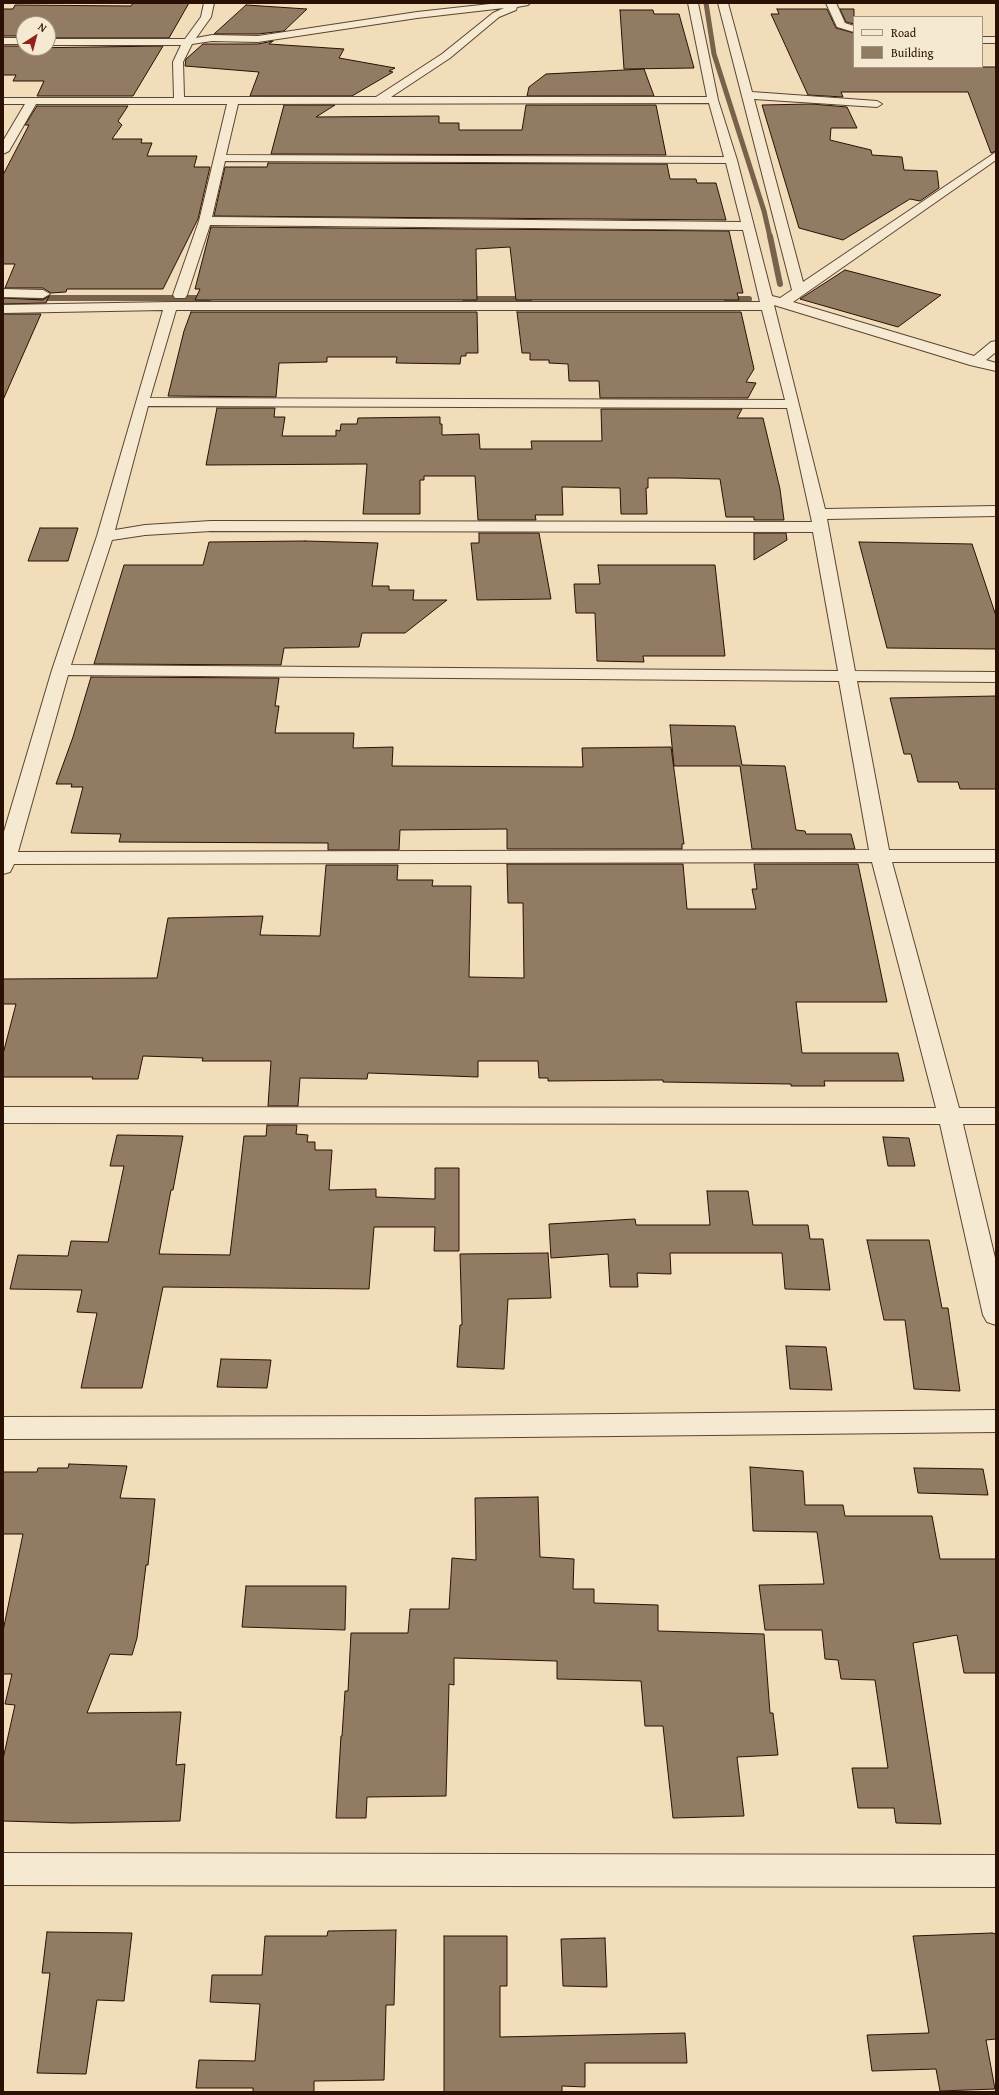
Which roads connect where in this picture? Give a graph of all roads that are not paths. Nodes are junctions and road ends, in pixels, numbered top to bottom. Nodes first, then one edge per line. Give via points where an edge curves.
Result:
1 (209, 3) edge
2 (524, 3) edge
3 (693, 3) edge
4 (723, 3) edge
5 (831, 3) edge
6 (853, 29) edge
7 (983, 40) edge
8 (996, 40) edge
9 (3, 41) edge
10 (16, 41) edge
11 (56, 42) edge
12 (188, 42) junction
13 (748, 96) junction
14 (179, 100) junction
15 (233, 100) junction
16 (379, 100) junction
17 (713, 100) junction
18 (3, 101) edge
19 (32, 101) junction
20 (877, 104) dead end
21 (3, 151) edge
22 (996, 155) edge
23 (219, 158) junction
24 (731, 160) junction
25 (205, 221) junction
26 (746, 226) junction
27 (800, 291) junction
28 (3, 293) edge
29 (662, 293) dead end
30 (58, 294) dead end
31 (105, 294) dead end
32 (766, 299) junction
33 (175, 301) junction
34 (3, 309) edge
35 (996, 345) edge
36 (975, 362) junction
37 (996, 367) edge
38 (142, 402) junction
39 (793, 404) junction
40 (996, 511) edge
41 (819, 520) junction
42 (105, 536) junction
43 (61, 670) junction
44 (847, 677) junction
45 (996, 677) edge
46 (880, 856) junction
47 (996, 856) edge
48 (4, 862) edge
49 (3, 1115) edge
50 (996, 1116) edge
51 (950, 1117) junction
52 (996, 1316) edge
53 (996, 1420) edge
54 (3, 1428) edge
55 (3, 1868) edge
56 (996, 1871) edge

1 - 12 street via 206,17
2 - 12 street via 417,15 258,39 212,38
2 - 16 street via 496,15 446,56
3 - 17 street
4 - 13 street
5 - 6 street via 841,25
7 - 8 street
9 - 10 street
11 - 12 street
12 - 14 street via 178,62
13 - 20 street
13 - 27 street
14 - 15 street
14 - 19 street
15 - 16 street
15 - 23 street
16 - 17 street
17 - 24 street
18 - 19 street
19 - 21 street
22 - 27 street
23 - 24 street
23 - 25 street
24 - 26 street
25 - 26 street
25 - 33 street
26 - 32 street
27 - 32 street
28 - 30 street
29 - 33 street
31 - 33 street
32 - 33 street
32 - 36 street
32 - 39 street
33 - 34 street
33 - 38 street
35 - 36 street
36 - 37 street
38 - 39 street
38 - 42 street
39 - 41 street
40 - 41 street
41 - 42 street via 211,526 146,530
41 - 44 street
42 - 43 street
43 - 44 street
43 - 48 street
44 - 45 street
44 - 46 street
46 - 47 street
46 - 48 street
46 - 51 street
49 - 51 street
50 - 51 street
51 - 52 street
53 - 54 street via 433,1427
55 - 56 street

